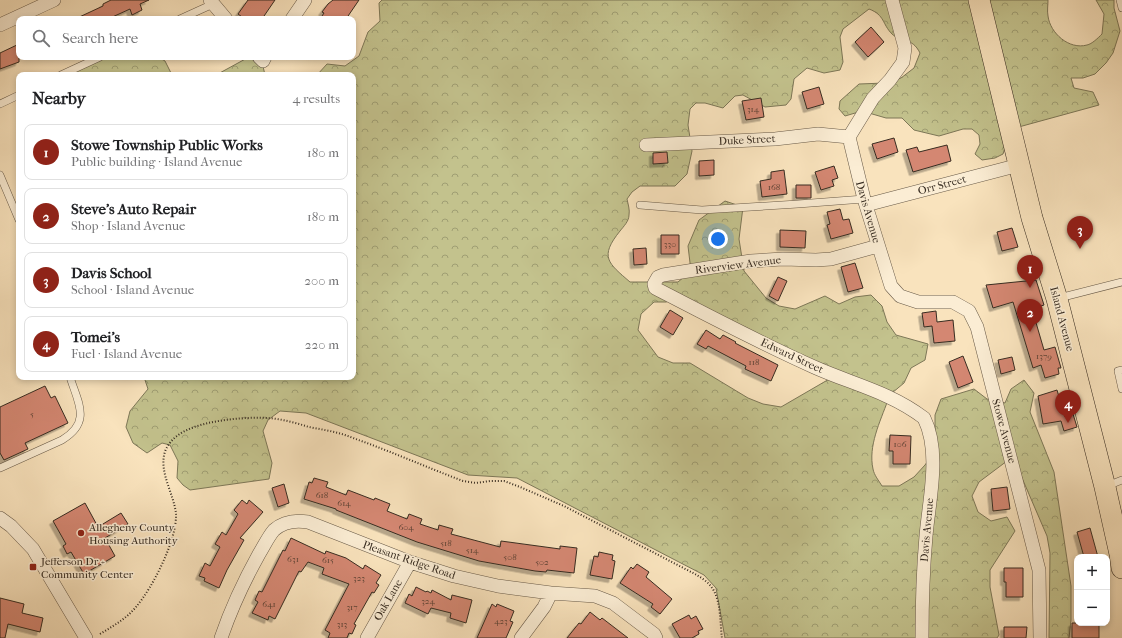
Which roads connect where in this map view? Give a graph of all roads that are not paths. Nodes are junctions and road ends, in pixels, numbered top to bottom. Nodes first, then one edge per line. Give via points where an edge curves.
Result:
1 (54, 0) edge
2 (305, 0) edge
3 (892, 0) edge
4 (979, 0) edge
5 (1120, 0) edge
6 (213, 1) edge
7 (1122, 8) edge
8 (19, 16) edge
9 (186, 16) edge
10 (224, 16) edge
11 (294, 16) edge
12 (16, 18) edge
13 (0, 25) edge
14 (94, 60) edge
15 (68, 72) edge
16 (16, 96) edge
17 (0, 104) edge
18 (849, 137) junction
19 (646, 145) dead end
20 (1019, 165) junction
21 (0, 175) edge
22 (865, 202) junction
23 (640, 205) dead end
24 (16, 213) edge
25 (878, 246) junction
26 (1122, 282) edge
27 (891, 286) joint
28 (655, 288) joint
29 (1057, 299) junction
30 (1122, 370) edge
31 (71, 380) edge
32 (1122, 389) edge
33 (927, 423) joint
34 (0, 468) edge
35 (1113, 483) edge
36 (0, 518) edge
37 (410, 562) junction
38 (1122, 568) edge
39 (550, 593) junction
40 (86, 638) edge
41 (221, 638) edge
42 (366, 638) edge
43 (521, 638) edge
44 (656, 638) edge
45 (922, 638) edge
46 (1040, 638) edge

1 - 8 street
2 - 11 street
3 - 18 street via 905,48 903,62 873,98
4 - 20 main road, Island Avenue
5 - 7 lane
6 - 9 lane
6 - 10 street
12 - 13 street
14 - 15 lane
16 - 17 lane
18 - 19 street, Duke Street via 818,134 775,139
18 - 22 street, Davis Avenue
20 - 22 street, Orr Street
20 - 29 main road, Island Avenue
21 - 24 lane
22 - 23 lane via 702,210
22 - 25 street, Davis Avenue
25 - 27 street, Davis Avenue
25 - 28 street, Riverview Avenue via 831,259 783,258 751,261 663,275 655,279
26 - 29 lane
27 - 46 street, Stowe Avenue via 900,296 918,302 953,302 968,311 977,326 1039,570
28 - 33 street, Edward Street via 782,352 893,398 919,414
29 - 35 main road, Island Avenue
30 - 32 lane via 1118,371
31 - 34 lane via 80,407 78,427 62,440
33 - 45 street, Davis Avenue via 932,465
35 - 38 main road, Island Avenue
36 - 40 street via 33,549
37 - 39 street, Pleasant Ridge Road via 461,578
37 - 41 street, Pleasant Ridge Road via 308,522 286,523 274,530 269,537 247,576
37 - 42 street, Oak Lane
39 - 43 street via 544,607
39 - 44 street, Pleasant Ridge Road via 595,596 613,603

